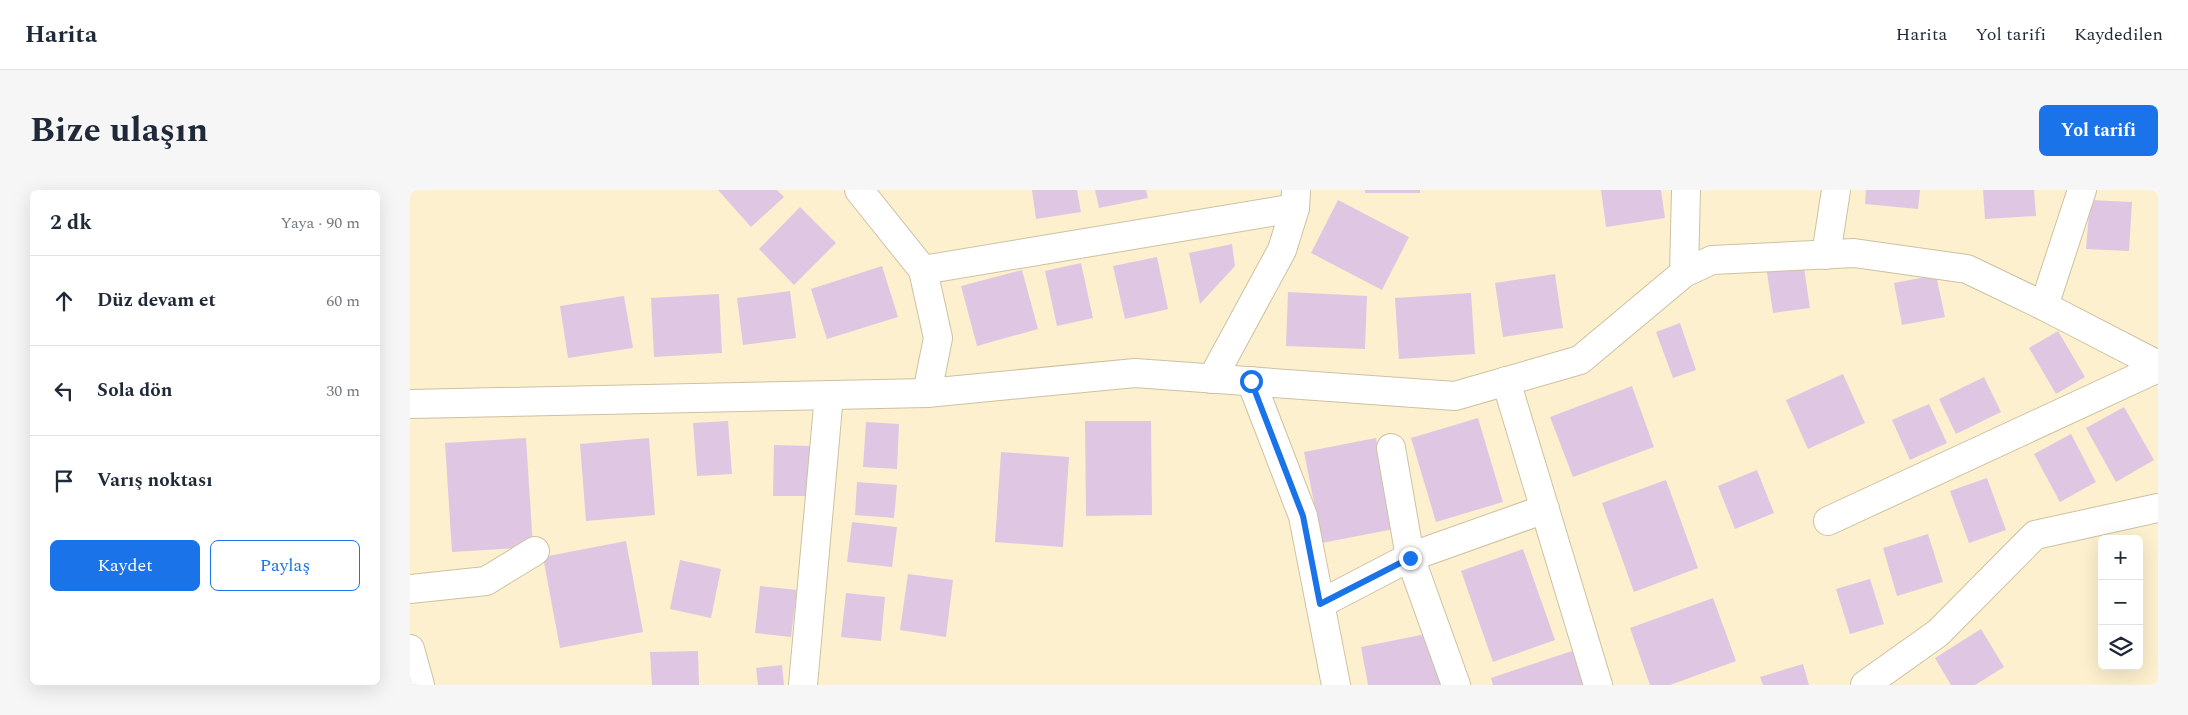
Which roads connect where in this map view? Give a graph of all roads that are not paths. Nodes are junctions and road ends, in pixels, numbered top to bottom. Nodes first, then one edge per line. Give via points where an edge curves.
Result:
1 (860, 190) edge
2 (1686, 190) edge
3 (1836, 190) edge
4 (2082, 190) edge
5 (1295, 199) edge
6 (1826, 255) junction
7 (923, 270) junction
8 (1684, 272) junction
9 (2044, 306) junction
10 (2158, 367) edge
11 (1212, 379) junction
12 (1251, 381) junction
13 (1506, 381) junction
14 (927, 394) junction
15 (829, 395) junction
16 (410, 404) edge
17 (1391, 448) dead end
18 (2158, 508) edge
19 (1545, 509) junction
20 (1828, 521) dead end
21 (535, 551) dead end
22 (1410, 558) junction
23 (410, 589) edge
24 (1320, 604) junction
25 (410, 649) edge
26 (420, 685) edge
27 (803, 685) edge
28 (1336, 685) edge
29 (1456, 685) edge
30 (1598, 685) edge
31 (1865, 685) edge

1 - 7 street
2 - 8 street
3 - 6 street
4 - 9 street
5 - 7 street
5 - 11 street via 1282,250
6 - 8 street via 1712,260
6 - 9 street via 1854,253 1967,269
7 - 14 street via 938,338
8 - 13 street via 1580,360
9 - 10 street
10 - 20 street
11 - 12 street
11 - 14 street via 1135,373
12 - 13 street via 1455,396
12 - 24 street via 1303,516
13 - 19 street
14 - 15 street
15 - 16 street
15 - 27 street
17 - 22 street
18 - 31 street via 2035,535 1938,633
19 - 22 street
19 - 30 street
21 - 23 street via 486,581
22 - 24 street
22 - 29 street
24 - 28 street
25 - 26 street

